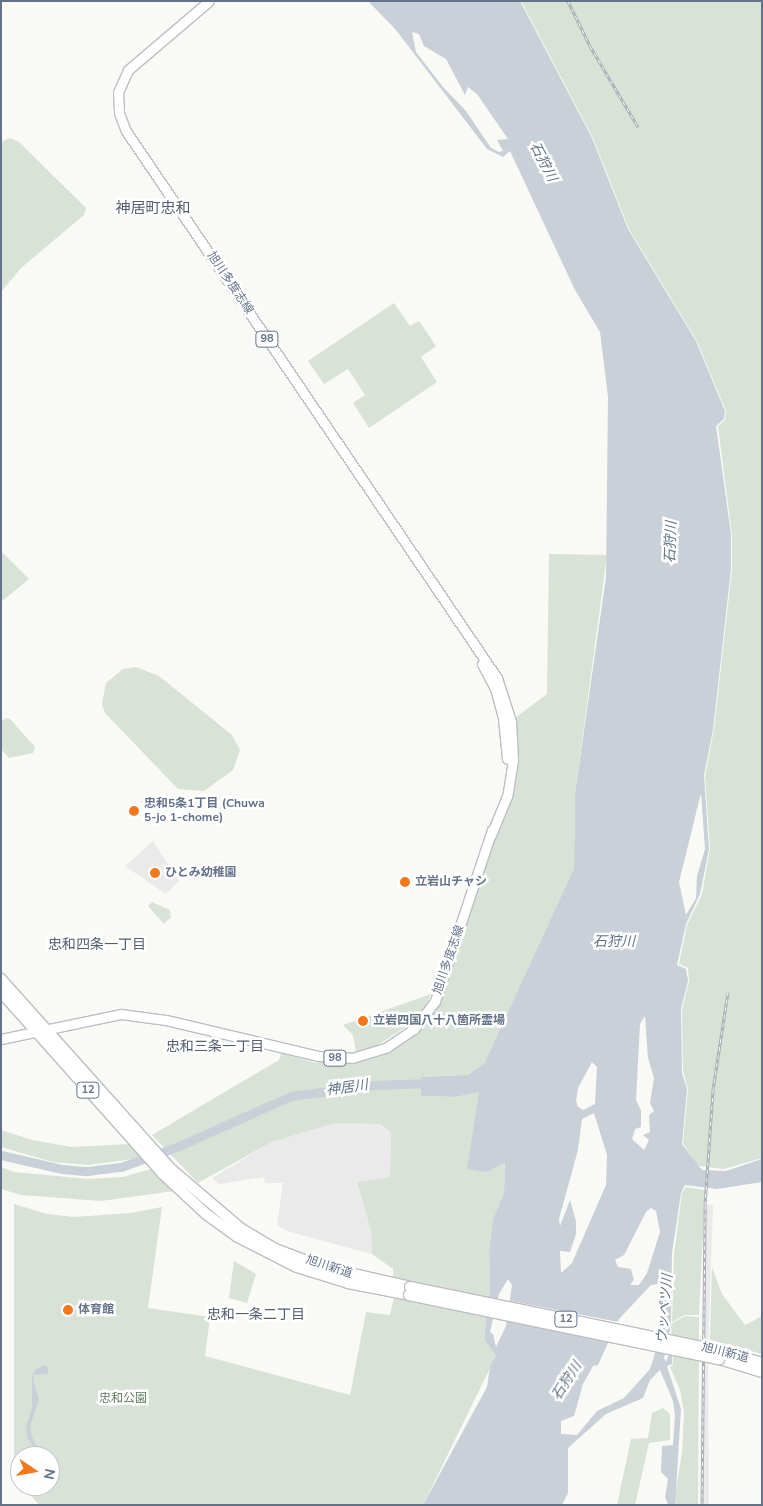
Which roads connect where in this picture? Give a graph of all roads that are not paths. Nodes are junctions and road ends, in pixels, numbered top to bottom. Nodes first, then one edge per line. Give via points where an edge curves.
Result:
1 (210, 1) edge
2 (1, 979) edge
3 (1, 992) edge
4 (40, 1030) junction
5 (1, 1038) edge
6 (720, 1355) junction
7 (762, 1363) edge
8 (762, 1372) edge

1 - 4 main road, 旭川多度志線 / 98 via 139,58 122,81 118,102 126,131 502,689 513,744 509,787 435,1001 414,1029 387,1047 352,1058 327,1057 166,1020 121,1014
2 - 4 highway, 旭川新道 / 12
3 - 4 highway, 旭川新道 / 12
4 - 5 main road, 旭川多度志線
4 - 6 highway, 旭川新道 / 12, bridge via 206,1214 271,1255 322,1276
6 - 7 highway, 旭川新道 / 12
6 - 8 highway, 旭川新道 / 12

